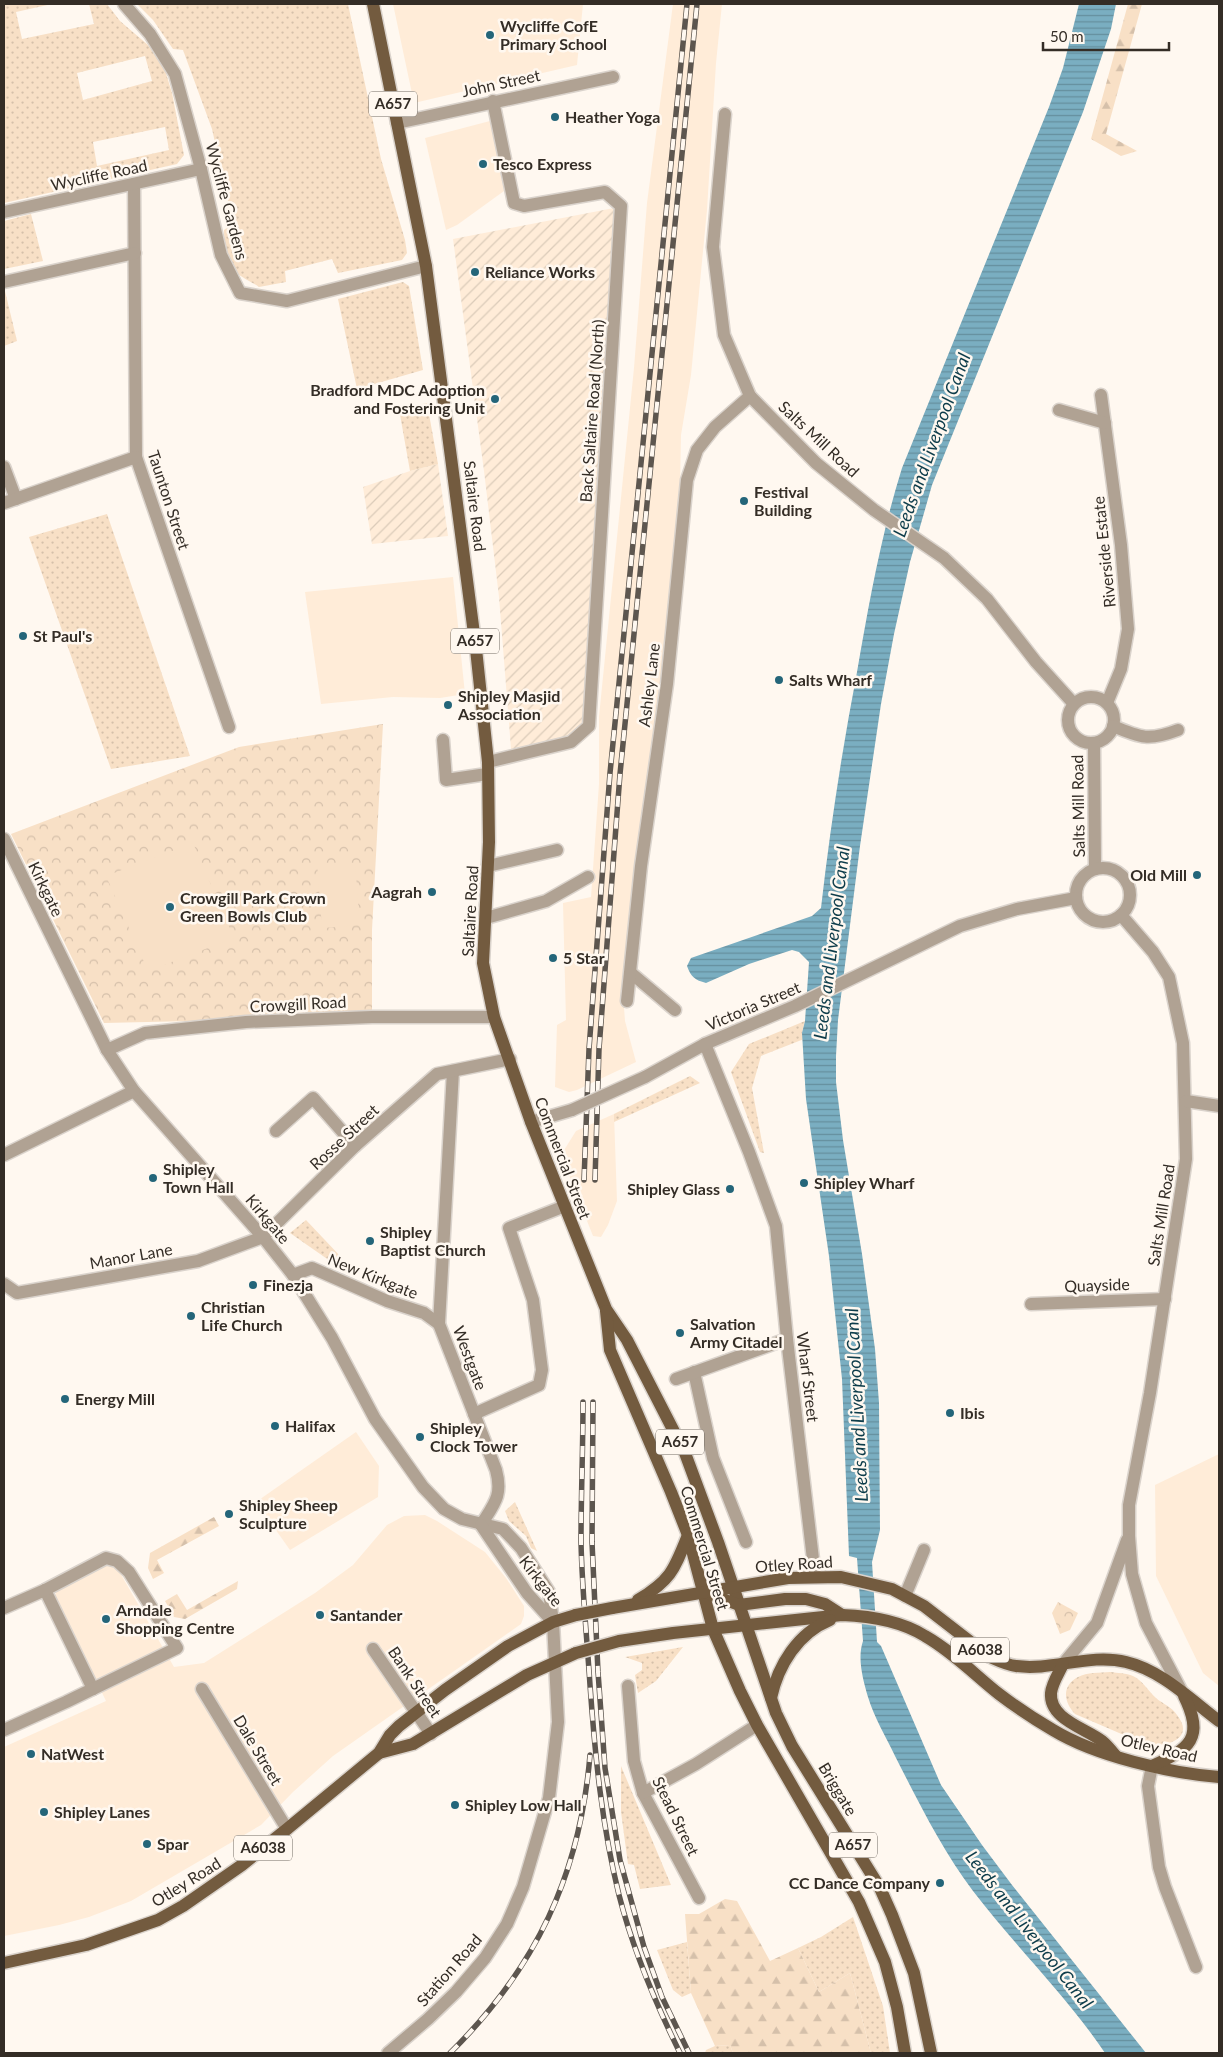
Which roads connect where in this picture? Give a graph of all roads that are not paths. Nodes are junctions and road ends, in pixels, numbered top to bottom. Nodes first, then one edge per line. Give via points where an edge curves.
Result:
1 (124, 4) edge
2 (372, 4) edge
3 (613, 77) dead end
4 (493, 101) junction
5 (725, 114) dead end
6 (397, 123) junction
7 (201, 170) junction
8 (134, 184) junction
9 (4, 212) edge
10 (135, 253) junction
11 (426, 266) junction
12 (4, 282) edge
13 (1101, 395) dead end
14 (750, 396) junction
15 (1059, 410) dead end
16 (1105, 423) junction
17 (136, 457) junction
18 (4, 467) edge
19 (16, 499) junction
20 (4, 503) edge
21 (1107, 703) junction
22 (1074, 704) junction
23 (1113, 726) junction
24 (229, 727) dead end
25 (1178, 730) dead end
26 (443, 740) dead end
27 (1094, 743) junction
28 (487, 768) junction
29 (4, 839) edge
30 (557, 850) dead end
31 (488, 866) junction
32 (1095, 869) junction
33 (588, 877) dead end
34 (1076, 898) junction
35 (1121, 915) junction
36 (486, 918) junction
37 (631, 973) junction
38 (627, 1001) dead end
39 (675, 1010) dead end
40 (494, 1017) junction
41 (705, 1044) junction
42 (107, 1050) junction
43 (510, 1059) junction
44 (453, 1071) junction
45 (134, 1091) junction
46 (1186, 1101) junction
47 (1219, 1106) edge
48 (531, 1122) junction
49 (276, 1131) dead end
50 (355, 1146) junction
51 (4, 1155) edge
52 (565, 1206) junction
53 (264, 1237) junction
54 (292, 1275) junction
55 (4, 1284) edge
56 (1165, 1299) junction
57 (1031, 1304) dead end
58 (606, 1308) junction
59 (439, 1324) junction
60 (787, 1338) junction
61 (694, 1372) junction
62 (676, 1379) dead end
63 (474, 1414) junction
64 (481, 1524) junction
65 (688, 1535) junction
66 (1129, 1536) junction
67 (746, 1542) dead end
68 (924, 1550) dead end
69 (815, 1576) junction
70 (733, 1586) junction
71 (45, 1590) junction
72 (702, 1592) junction
73 (905, 1596) junction
74 (631, 1604) junction
75 (739, 1605) junction
76 (4, 1608) edge
77 (842, 1615) junction
78 (554, 1622) junction
79 (745, 1626) junction
80 (713, 1629) junction
81 (373, 1649) dead end
82 (555, 1661) junction
83 (1063, 1664) junction
84 (628, 1686) dead end
85 (93, 1689) junction
86 (202, 1689) dead end
87 (1183, 1694) junction
88 (770, 1700) junction
89 (416, 1712) junction
90 (1219, 1721) edge
91 (756, 1725) junction
92 (4, 1730) edge
93 (431, 1734) junction
94 (379, 1753) junction
95 (1115, 1755) junction
96 (1152, 1766) junction
97 (1219, 1776) edge
98 (643, 1793) junction
99 (287, 1829) junction
100 (699, 1898) dead end
101 (4, 1963) edge
102 (1196, 1967) dead end
103 (388, 2053) edge
104 (905, 2053) edge
105 (931, 2053) edge

1 - 7 street, Wycliffe Gardens via 150,34 175,74
2 - 6 main road, Saltaire Road / A657
3 - 4 street, John Street
4 - 6 street, John Street
4 - 28 street, Back Saltaire Road (North) via 514,202 524,206 605,192 622,206 589,726 570,742
5 - 14 street, Salts Mill Road via 713,247 724,335
6 - 11 main road, Saltaire Road / A657
7 - 8 street, Wycliffe Road
7 - 11 street, Wycliffe Gardens via 221,255 240,293 287,301
8 - 9 street, Wycliffe Road
8 - 10 street, Taunton Street
10 - 12 street
10 - 17 street, Taunton Street
11 - 28 main road, Saltaire Road / A657 via 476,649
13 - 16 street, Riverside Estate
14 - 22 street, Salts Mill Road via 816,463 874,510 944,558 987,599
14 - 37 street, Ashley Lane via 715,427 697,450 687,480 668,676 641,866
15 - 16 street
16 - 21 street, Riverside Estate via 1128,629 1121,670
17 - 19 street
17 - 24 street, Taunton Street
18 - 19 street
19 - 20 street
21 - 22 street via 1100,698 1087,697
21 - 23 street via 1113,714
22 - 27 street, Salts Mill Road via 1068,716 1069,728 1081,741
23 - 25 street via 1137,736 1158,737
23 - 27 street, Salts Mill Road via 1110,734
26 - 28 street via 446,780
27 - 32 street, Salts Mill Road
28 - 31 main road, Saltaire Road / A657
29 - 42 street, Kirkgate
30 - 31 street
31 - 36 main road, Saltaire Road / A657
32 - 34 street, Salts Mill Road via 1078,883
32 - 35 street, Salts Mill Road via 1116,872 1125,881 1129,898
33 - 36 street via 546,901
34 - 35 street via 1080,911 1096,922 1113,920
34 - 41 street, Victoria Street via 1017,909 960,926 796,1006
35 - 46 street, Salts Mill Road via 1153,952 1169,977 1183,1043
36 - 40 main road, Saltaire Road / A657 via 483,962
37 - 38 street, Ashley Lane
37 - 39 street
40 - 42 street, Crowgill Road via 246,1022 145,1033
40 - 43 main road, Commercial Street / A657
41 - 48 street, Victoria Street, bridge via 645,1077 572,1110
41 - 60 street, Wharf Street via 776,1226
42 - 45 street, Kirkgate
43 - 44 street
43 - 48 main road, Commercial Street / A657
44 - 50 street, Rosse Street via 438,1074
44 - 59 street, Westgate
45 - 51 street
45 - 53 street, Kirkgate
46 - 47 street
46 - 56 street, Salts Mill Road via 1186,1159
48 - 52 main road, Commercial Street / A657
49 - 50 street via 313,1098
50 - 53 street, Rosse Street
52 - 58 main road, Commercial Street / A657
52 - 63 street via 509,1228 533,1300 542,1370 539,1385
53 - 54 street, Kirkgate
53 - 55 street, Manor Lane via 198,1261 18,1293
54 - 59 street, New Kirkgate via 312,1268 387,1301 424,1313
54 - 64 street, Kirkgate via 332,1338 375,1419 422,1487 444,1509 462,1519
56 - 57 street, Quayside
56 - 66 street, Salts Mill Road via 1130,1505
58 - 65 main road, Commercial Street / A657 via 610,1350
58 - 70 main road, Commercial Street / A657 via 628,1340 685,1453
59 - 63 street, Westgate
60 - 61 street
60 - 69 street, Wharf Street
61 - 62 street
61 - 67 street via 713,1458
63 - 64 street, Westgate via 500,1485 498,1497
64 - 78 street, Kirkgate via 527,1593
64 - 78 street, Kirkgate via 503,1529 521,1548 549,1592
65 - 72 main road, Commercial Street / A657
65 - 74 main road via 671,1573 658,1588
66 - 83 street, Salts Mill Road via 1097,1623
66 - 87 street, Salts Mill Road via 1132,1574 1146,1623
68 - 73 street
69 - 70 main road, Otley Road / A6038
69 - 73 main road, Otley Road / A6038 via 841,1577 892,1589
70 - 72 main road, Otley Road / A6038
70 - 75 main road, Commercial Street / A657
71 - 76 street
71 - 85 street
71 - 85 street via 106,1558 117,1561 129,1572 177,1648
72 - 74 main road, Otley Road / A6038
72 - 75 main road
72 - 80 main road, Commercial Street / A657
73 - 83 main road, Otley Road / A6038 via 924,1606 990,1657 1016,1666
74 - 78 main road, Otley Road / A6038, bridge
75 - 77 main road via 806,1599 825,1604
75 - 79 main road, Commercial Street / A657
77 - 79 main road, Otley Road / A6038
77 - 88 main road via 819,1624 801,1640 783,1662
77 - 95 main road, Otley Road / A6038 via 860,1615 925,1635 1052,1730 1088,1748
78 - 82 street, Station Road
78 - 89 main road, Otley Road / A6038 via 508,1646
79 - 80 main road, Otley Road / A6038
79 - 88 main road, Briggate / A657
80 - 82 main road, Otley Road / A6038, bridge via 619,1641
80 - 91 main road, A657
81 - 89 street, Bank Street
82 - 93 main road, Otley Road / A6038 via 526,1675
82 - 103 street, Station Road via 558,1722 554,1769 524,1887 507,1924 485,1958 456,1992
83 - 87 main road, Otley Road / A6038 via 1104,1660 1127,1662 1164,1680
83 - 95 main road, A6038 via 1052,1690 1054,1706 1076,1726 1102,1741
84 - 98 street, Stead Street via 634,1761
85 - 92 street
86 - 99 street, Dale Street
87 - 90 main road, Otley Road / A6038
87 - 96 main road via 1192,1711 1192,1738 1176,1756
88 - 105 main road, Briggate / A657 via 792,1746 880,1888 914,1973
89 - 93 street, Bank Street
89 - 94 main road, Otley Road / A6038 via 390,1735
91 - 98 street
91 - 104 main road, A657 via 859,1902 885,1962
93 - 94 main road, Otley Road / A6038 via 408,1746
94 - 99 main road, Otley Road / A6038
95 - 96 main road, Otley Road / A6038
96 - 97 main road, Otley Road / A6038
96 - 102 street via 1148,1786 1159,1867
98 - 100 street, Stead Street
99 - 101 main road, Otley Road / A6038 via 213,1886 158,1920 86,1945

